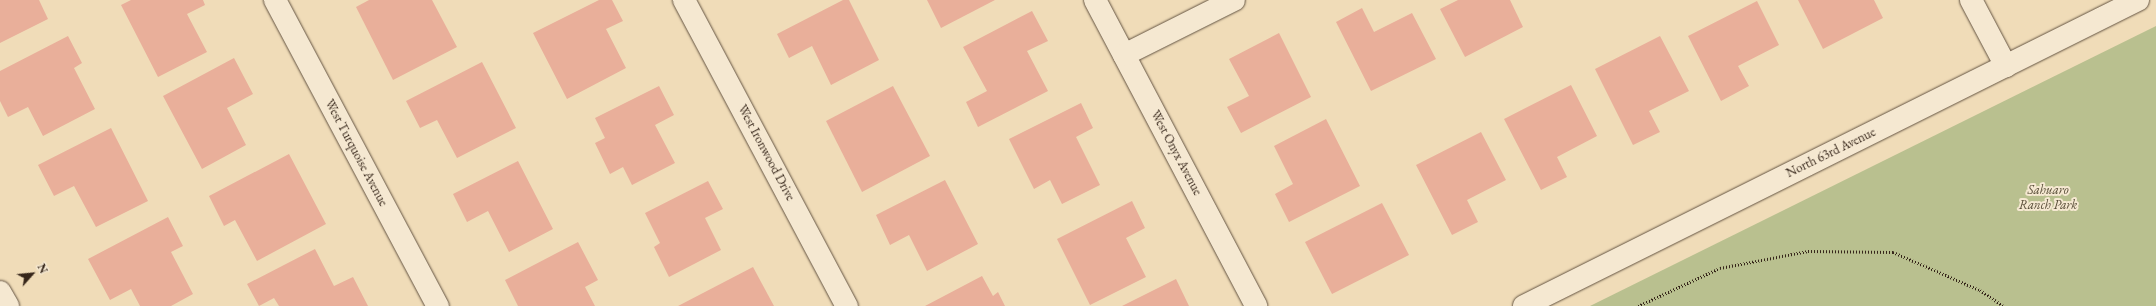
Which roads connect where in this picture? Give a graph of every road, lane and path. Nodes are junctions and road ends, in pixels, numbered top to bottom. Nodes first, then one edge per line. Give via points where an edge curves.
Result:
1 (275, 0) edge
2 (684, 0) edge
3 (1095, 0) edge
4 (1234, 0) edge
5 (1971, 0) edge
6 (2138, 0) edge
7 (1124, 55) junction
8 (2006, 66) junction
9 (0, 292) edge
10 (8, 306) edge
11 (438, 306) edge
12 (847, 306) edge
13 (1256, 306) edge
14 (1524, 306) edge
15 (1638, 306) edge
16 (2004, 306) edge

1 - 11 street, West Turquoise Avenue
2 - 12 street, West Ironwood Drive
3 - 7 street, West Onyx Avenue
4 - 7 street
5 - 8 street
6 - 8 street, North 63rd Avenue
7 - 13 street, West Onyx Avenue
8 - 14 street, North 63rd Avenue
9 - 10 street
15 - 16 path via 1720,268 1808,251 1893,252 1980,290

